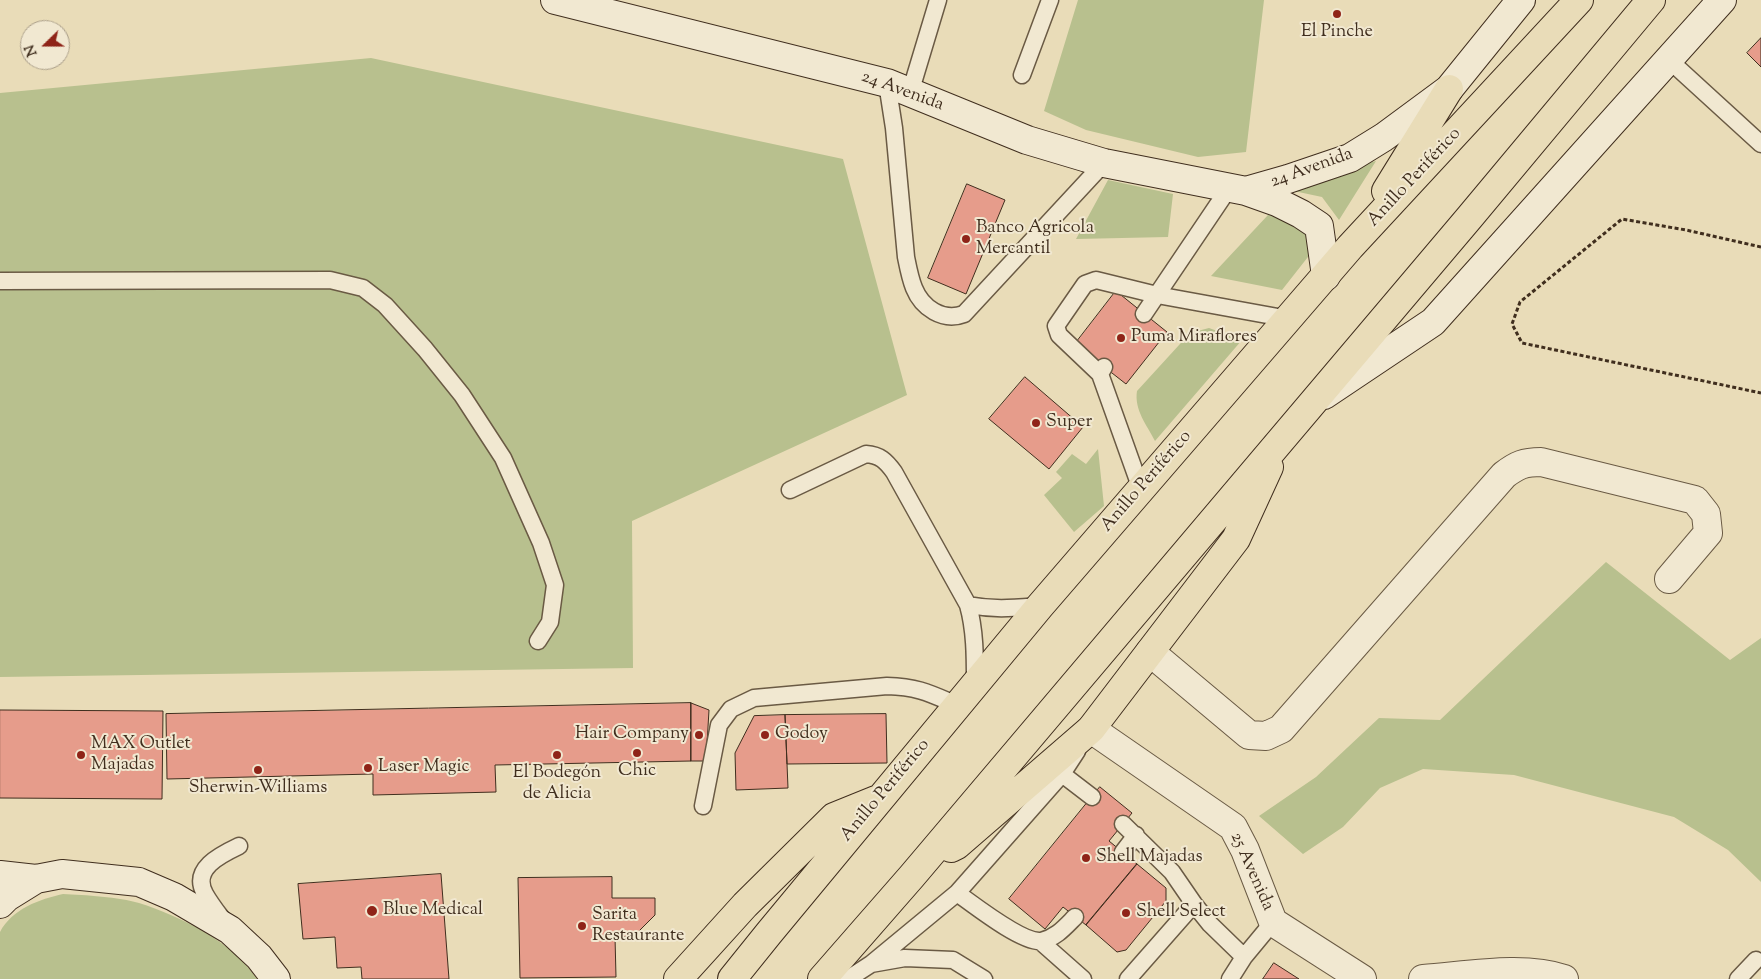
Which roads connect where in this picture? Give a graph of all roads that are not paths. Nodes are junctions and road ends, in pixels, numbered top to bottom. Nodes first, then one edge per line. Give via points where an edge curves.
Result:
1 (555, 0) edge
2 (938, 0) edge
3 (1050, 0) edge
4 (1521, 0) edge
5 (1579, 0) edge
6 (1651, 0) edge
7 (1722, 0) edge
8 (1669, 60) junction
9 (1022, 75) dead end
10 (898, 88) junction
11 (1449, 89) junction
12 (1761, 144) edge
13 (1104, 163) junction
14 (1238, 189) junction
15 (1350, 247) junction
16 (1326, 276) junction
17 (0, 281) edge
18 (1157, 295) junction
19 (1144, 314) dead end
20 (1288, 319) junction
21 (1312, 403) junction
22 (1283, 436) junction
23 (1141, 489) junction
24 (790, 490) dead end
25 (1669, 579) dead end
26 (968, 605) junction
27 (1040, 606) junction
28 (538, 641) dead end
29 (1150, 652) junction
30 (976, 682) junction
31 (957, 705) junction
32 (1091, 729) junction
33 (1062, 774) junction
34 (1092, 797) dead end
35 (880, 798) junction
36 (703, 806) dead end
37 (1123, 824) dead end
38 (1136, 835) junction
39 (239, 846) dead end
40 (1123, 852) dead end
41 (925, 861) junction
42 (2, 893) edge
43 (957, 894) junction
44 (1194, 904) junction
45 (1075, 917) dead end
46 (1273, 922) junction
47 (230, 930) junction
48 (1040, 941) junction
49 (1244, 957) junction
50 (1756, 960) dead end
51 (871, 964) junction
52 (276, 979) edge
53 (678, 979) edge
54 (732, 979) edge
55 (822, 979) edge
56 (848, 979) edge
57 (984, 979) edge
58 (1083, 979) edge
59 (1128, 979) edge
60 (1230, 979) edge
61 (1362, 979) edge
62 (1423, 979) edge
63 (1564, 979) edge
64 (1738, 979) edge

1 - 10 street, 24 Avenida
2 - 10 lane
3 - 9 lane
4 - 11 street
5 - 15 highway, Anillo Periférico
6 - 21 highway
7 - 8 street
8 - 12 lane
8 - 21 street via 1433,322
10 - 13 street, 24 Avenida via 1027,140
10 - 13 lane via 894,128 906,257 914,288 925,306 945,316 955,318 964,314
11 - 14 street, 24 Avenida via 1350,158 1288,179
11 - 15 highway
13 - 14 street, 24 Avenida
14 - 16 street, 24 Avenida via 1276,202 1319,226
14 - 18 lane
15 - 16 highway, Anillo Periférico
16 - 20 highway, Anillo Periférico
17 - 28 lane via 330,280 363,288 385,305 425,349 462,396 503,458 541,543 555,585 550,622
18 - 19 lane
18 - 20 lane
18 - 23 lane via 1096,280 1085,284 1056,326 1059,335 1102,370
20 - 23 highway, Anillo Periférico
21 - 22 highway
22 - 29 highway via 1236,539
22 - 41 highway
23 - 27 highway, Anillo Periférico
24 - 26 lane via 866,454 876,454 894,472
25 - 29 street via 1708,533 1706,514 1695,500 1541,462 1529,462 1515,466 1504,476 1281,729 1266,736 1249,735
26 - 27 lane via 989,609
26 - 30 lane via 974,636
27 - 30 highway, Anillo Periférico
29 - 32 highway
30 - 31 highway, Anillo Periférico
31 - 35 highway, Anillo Periférico
31 - 36 lane via 907,686 754,698 731,710 719,725
32 - 33 lane
32 - 41 highway via 957,845
32 - 46 street, 25 Avenida via 1233,827 1246,850
33 - 34 lane
33 - 43 lane
35 - 53 highway via 834,817 745,905
35 - 54 highway, Anillo Periférico
37 - 38 lane
38 - 40 lane
38 - 44 lane via 1172,872
39 - 47 lane via 218,855 205,868 200,881 204,894
41 - 55 highway
42 - 47 street via 36,879 62,874 138,882
43 - 48 lane via 1014,933
43 - 51 lane
44 - 49 lane
44 - 59 lane
45 - 48 lane via 1060,934
46 - 49 lane
46 - 61 street, 25 Avenida
47 - 52 street via 259,957
48 - 58 lane
49 - 60 lane
50 - 64 lane
51 - 56 lane
51 - 57 lane via 905,958 953,960
62 - 63 street via 1524,972 1550,974

